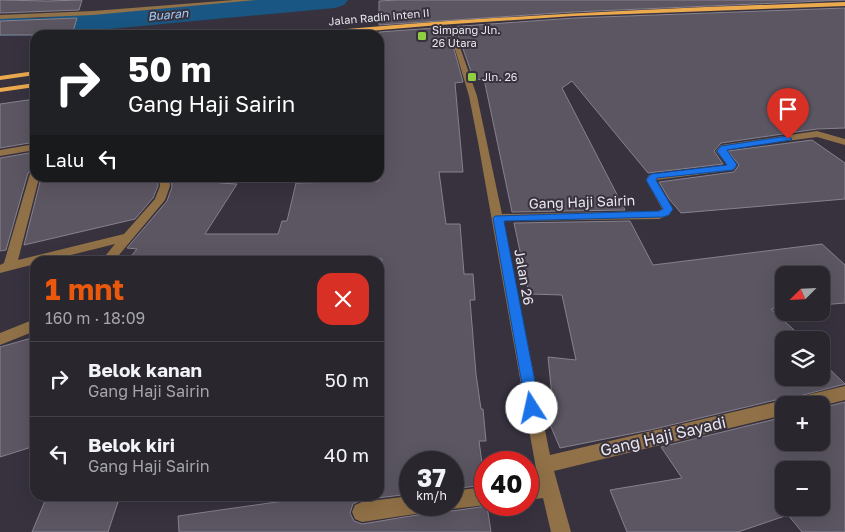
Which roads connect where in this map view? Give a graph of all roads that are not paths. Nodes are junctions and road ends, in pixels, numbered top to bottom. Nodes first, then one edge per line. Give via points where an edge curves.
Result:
1 (254, 0) edge
2 (845, 4) edge
3 (845, 10) edge
4 (586, 13) junction
5 (779, 13) dead end
6 (0, 17) edge
7 (595, 21) dead end
8 (456, 29) joint
9 (359, 30) edge
10 (384, 36) edge
11 (30, 74) edge
12 (0, 78) edge
13 (30, 86) edge
14 (0, 90) edge
15 (845, 142) edge
16 (30, 148) edge
17 (0, 153) edge
18 (32, 182) edge
19 (164, 182) edge
20 (498, 218) junction
21 (130, 236) junction
22 (49, 256) edge
23 (112, 256) edge
24 (30, 261) edge
25 (5, 267) edge
26 (30, 327) edge
27 (0, 339) edge
28 (845, 393) edge
29 (830, 397) edge
30 (775, 410) edge
31 (543, 466) junction
32 (549, 488) junction
33 (539, 489) edge
34 (399, 507) edge
35 (362, 512) dead end
36 (561, 532) edge

1 - 6 street
2 - 4 main road, Jalan Radin Inten II
3 - 5 main road
4 - 7 main road
4 - 9 main road, Jalan Radin Inten II
8 - 10 main road, Jalan Radin Inten II
8 - 20 street, Jalan 26
11 - 12 main road
13 - 14 main road
15 - 20 street, Gang Haji Sairin via 816,134 724,147 721,151 732,165 730,168 653,177 651,180 668,209 665,213
16 - 17 street
18 - 25 street
19 - 21 street via 160,200
20 - 31 street, Jalan 26
21 - 22 street
21 - 23 street
24 - 25 street
26 - 27 street
28 - 29 street
30 - 31 street, Gang Haji Sayadi
31 - 32 street, Jalan 26
32 - 33 street
32 - 36 street, Jalan 26
34 - 35 street

